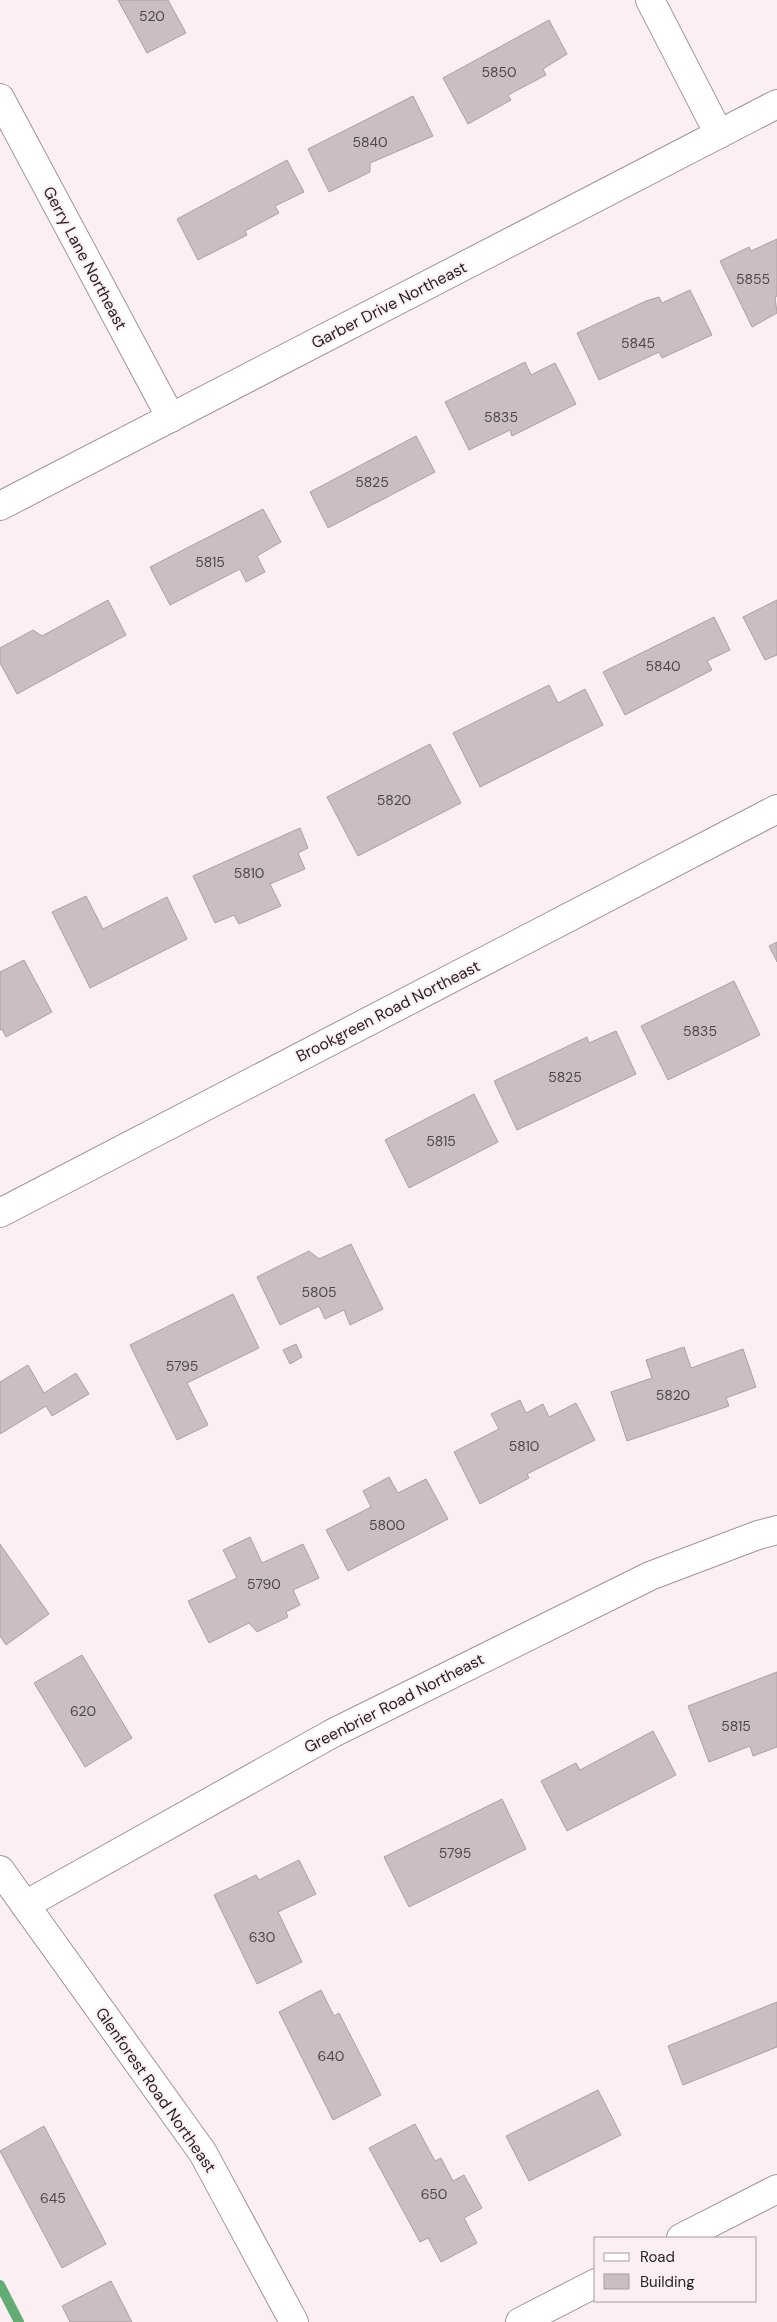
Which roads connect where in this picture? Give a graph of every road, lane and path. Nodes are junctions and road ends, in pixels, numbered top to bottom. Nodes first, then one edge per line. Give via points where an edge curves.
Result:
1 (650, 0) edge
2 (0, 98) edge
3 (777, 104) edge
4 (719, 134) junction
5 (171, 418) junction
6 (0, 506) edge
7 (777, 809) edge
8 (0, 1213) edge
9 (777, 1530) edge
10 (0, 1870) edge
11 (25, 1905) junction
12 (777, 2188) edge
13 (683, 2237) edge
14 (594, 2284) edge
15 (294, 2322) edge
16 (520, 2322) edge

1 - 4 street
2 - 5 street, Gerry Lane Northeast
3 - 4 street, Garber Drive Northeast
4 - 5 street, Garber Drive Northeast
5 - 6 street, Garber Drive Northeast
7 - 8 street, Brookgreen Road Northeast
9 - 11 street, Greenbrier Road Northeast via 650,1576 333,1732
10 - 11 street, Glenforest Road Northeast
11 - 15 street, Glenforest Road Northeast via 203,2154
12 - 13 street
14 - 16 street

